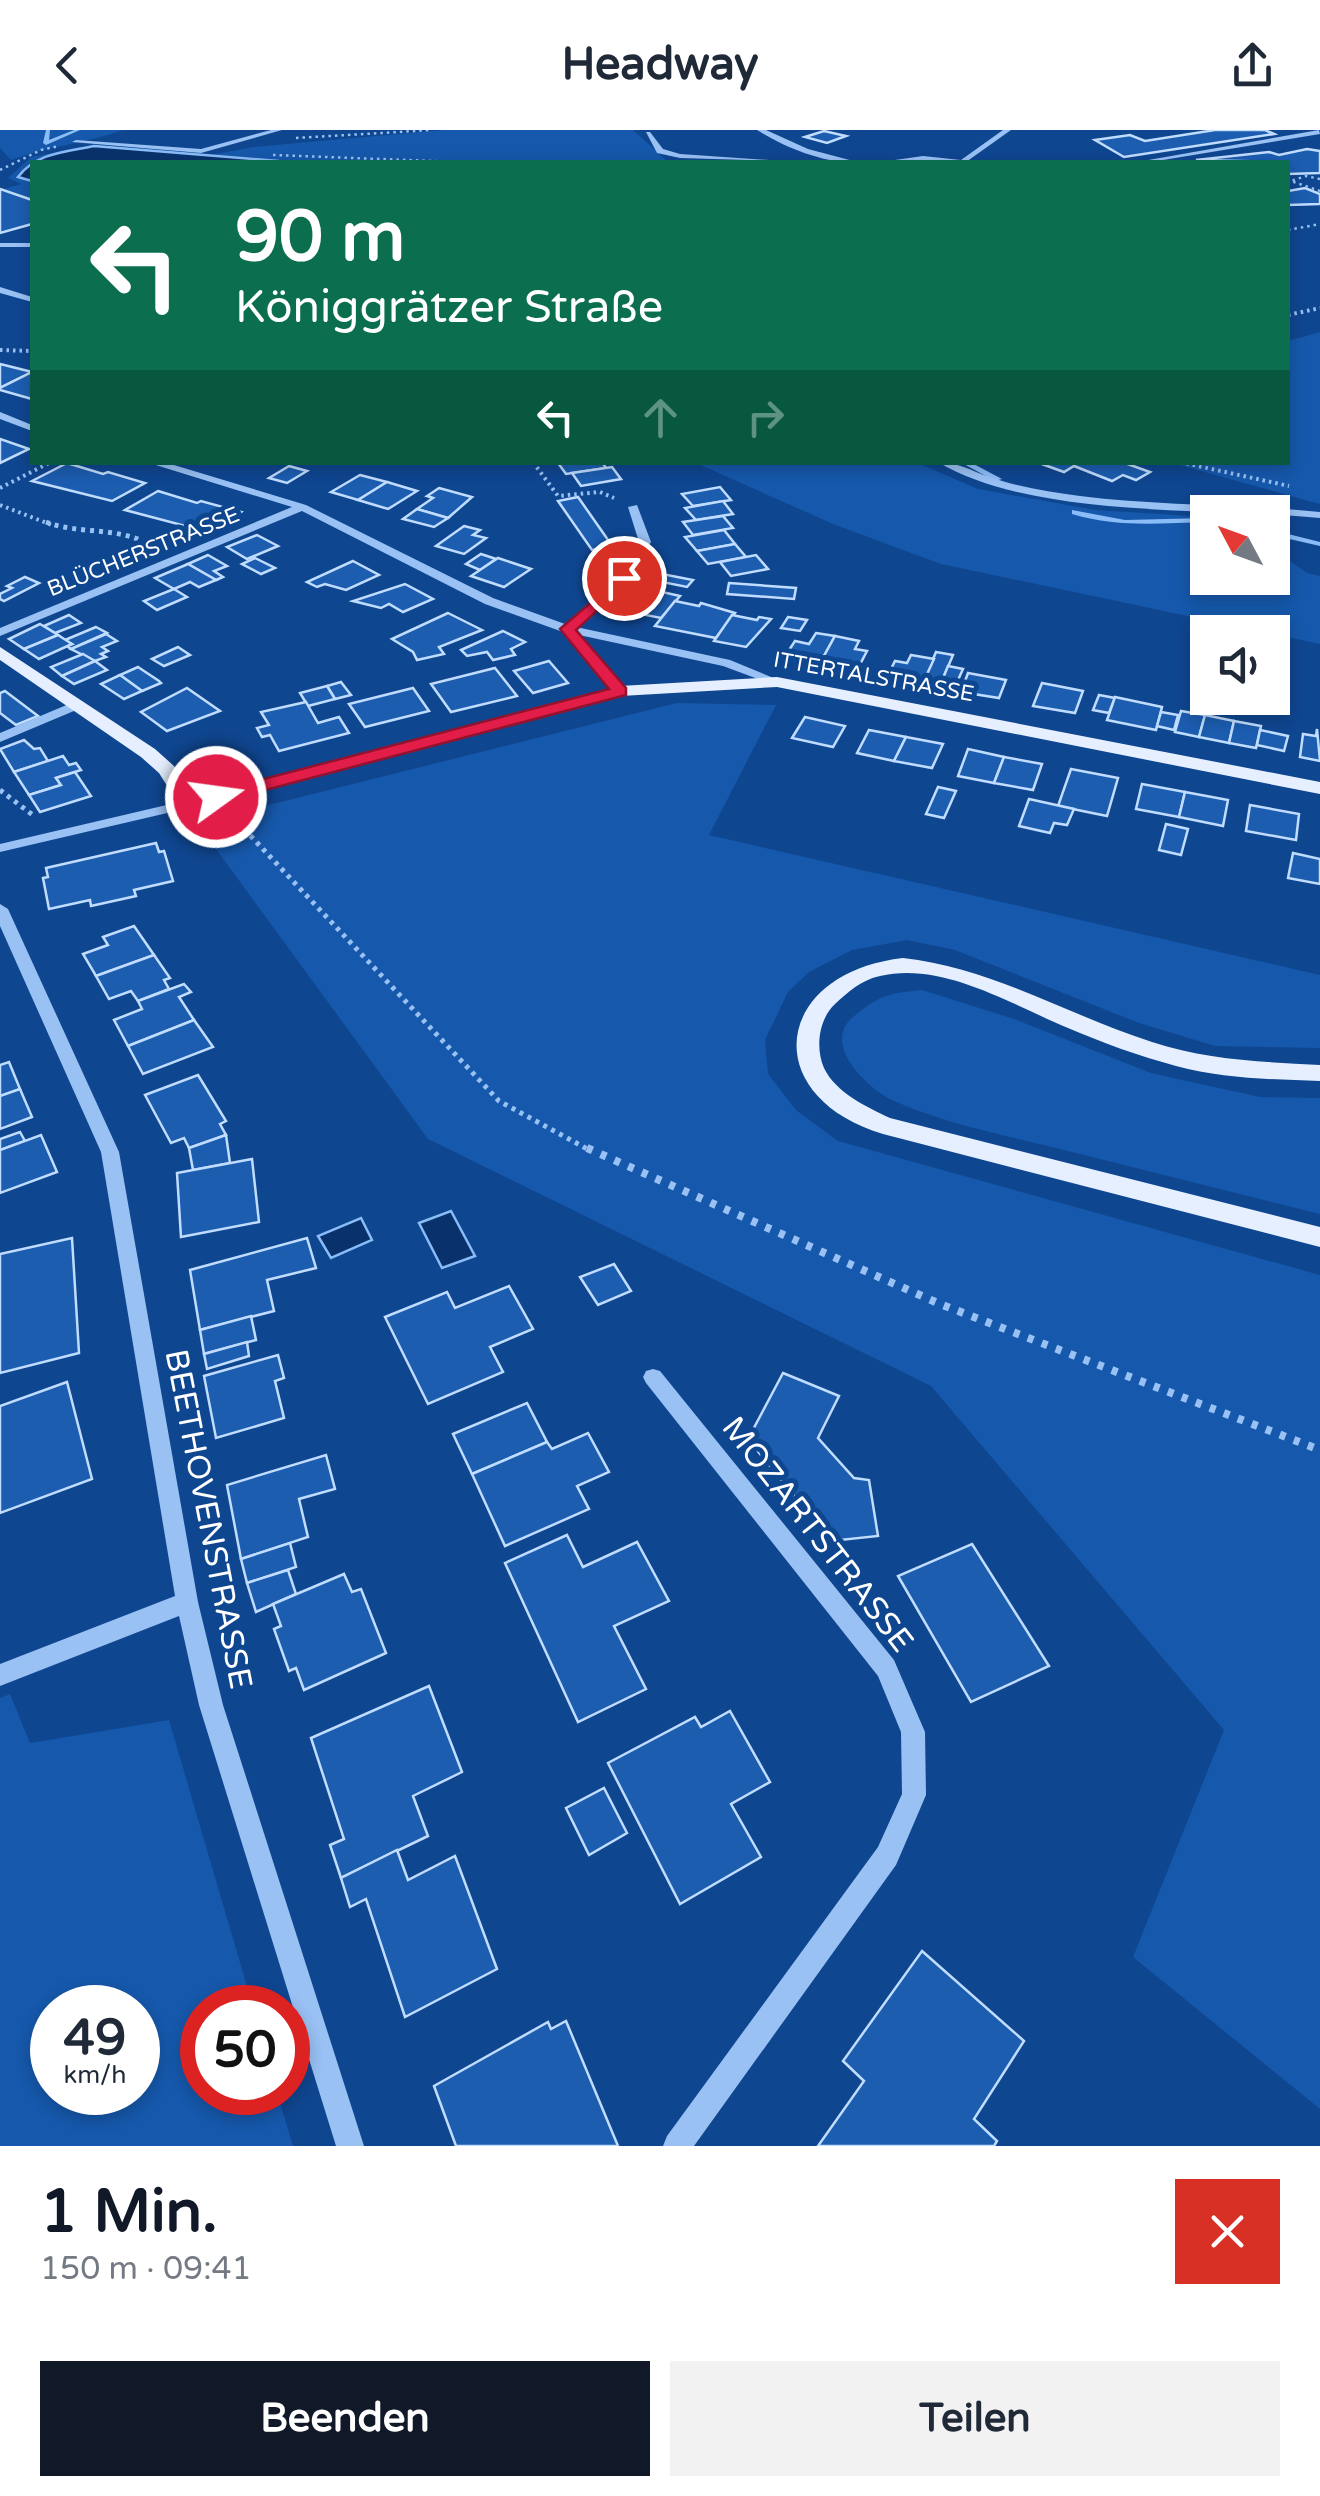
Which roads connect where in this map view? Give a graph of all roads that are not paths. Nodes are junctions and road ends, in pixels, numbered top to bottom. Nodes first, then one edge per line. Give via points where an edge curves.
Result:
1 (279, 130) edge
2 (760, 130) edge
3 (1008, 130) edge
4 (1320, 132) edge
5 (648, 134) dead end
6 (76, 142) road end
7 (806, 150) junction
8 (1164, 156) junction
9 (746, 160) edge
10 (784, 160) edge
11 (845, 160) edge
12 (904, 160) edge
13 (943, 160) edge
14 (965, 160) edge
15 (1149, 160) edge
16 (1173, 160) edge
17 (0, 245) edge
18 (30, 245) edge
19 (0, 290) edge
20 (30, 299) edge
21 (0, 415) edge
22 (30, 427) edge
23 (161, 465) edge
24 (950, 465) edge
25 (302, 507) junction
26 (633, 508) road end
27 (1320, 515) edge
28 (568, 629) junction
29 (0, 632) edge
30 (0, 652) edge
31 (777, 682) junction
32 (620, 691) junction
33 (76, 706) junction
34 (2, 735) edge
35 (1320, 788) edge
36 (188, 804) junction
37 (0, 848) edge
38 (0, 909) edge
39 (1320, 1073) edge
40 (1320, 1237) edge
41 (653, 1378) dead end
42 (187, 1602) junction
43 (0, 1675) edge
44 (350, 2146) edge
45 (677, 2146) edge

1 - 6 street via 202,151
2 - 7 street
3 - 14 street
4 - 8 street
5 - 9 street via 660,151
7 - 10 street
7 - 11 street
8 - 15 street
8 - 16 street
12 - 13 street
17 - 18 street
19 - 20 street
21 - 22 street
23 - 25 street
24 - 27 street via 998,486 1051,497
25 - 28 street via 489,601
25 - 29 street, BLÜCHERSTRASSE
26 - 28 street via 646,542 624,578
28 - 31 street
28 - 32 street
30 - 33 main road
31 - 32 main road, ITTERTALSTRASSE
31 - 35 main road, ITTERTALSTRASSE
32 - 36 main road, ITTERTALSTRASSE
33 - 34 street
33 - 36 main road via 167,770
36 - 37 street
38 - 42 street, BEETHOVENSTRASSE via 110,1152
39 - 40 main road via 1198,1063 1101,1032 985,982 922,967 892,966 849,979 814,1012 807,1036 818,1079 857,1113 883,1124
41 - 45 street, MOZARTSTRASSE via 886,1668 913,1732 914,1794 887,1856
42 - 43 street
42 - 44 street, BEETHOVENSTRASSE via 211,1704

